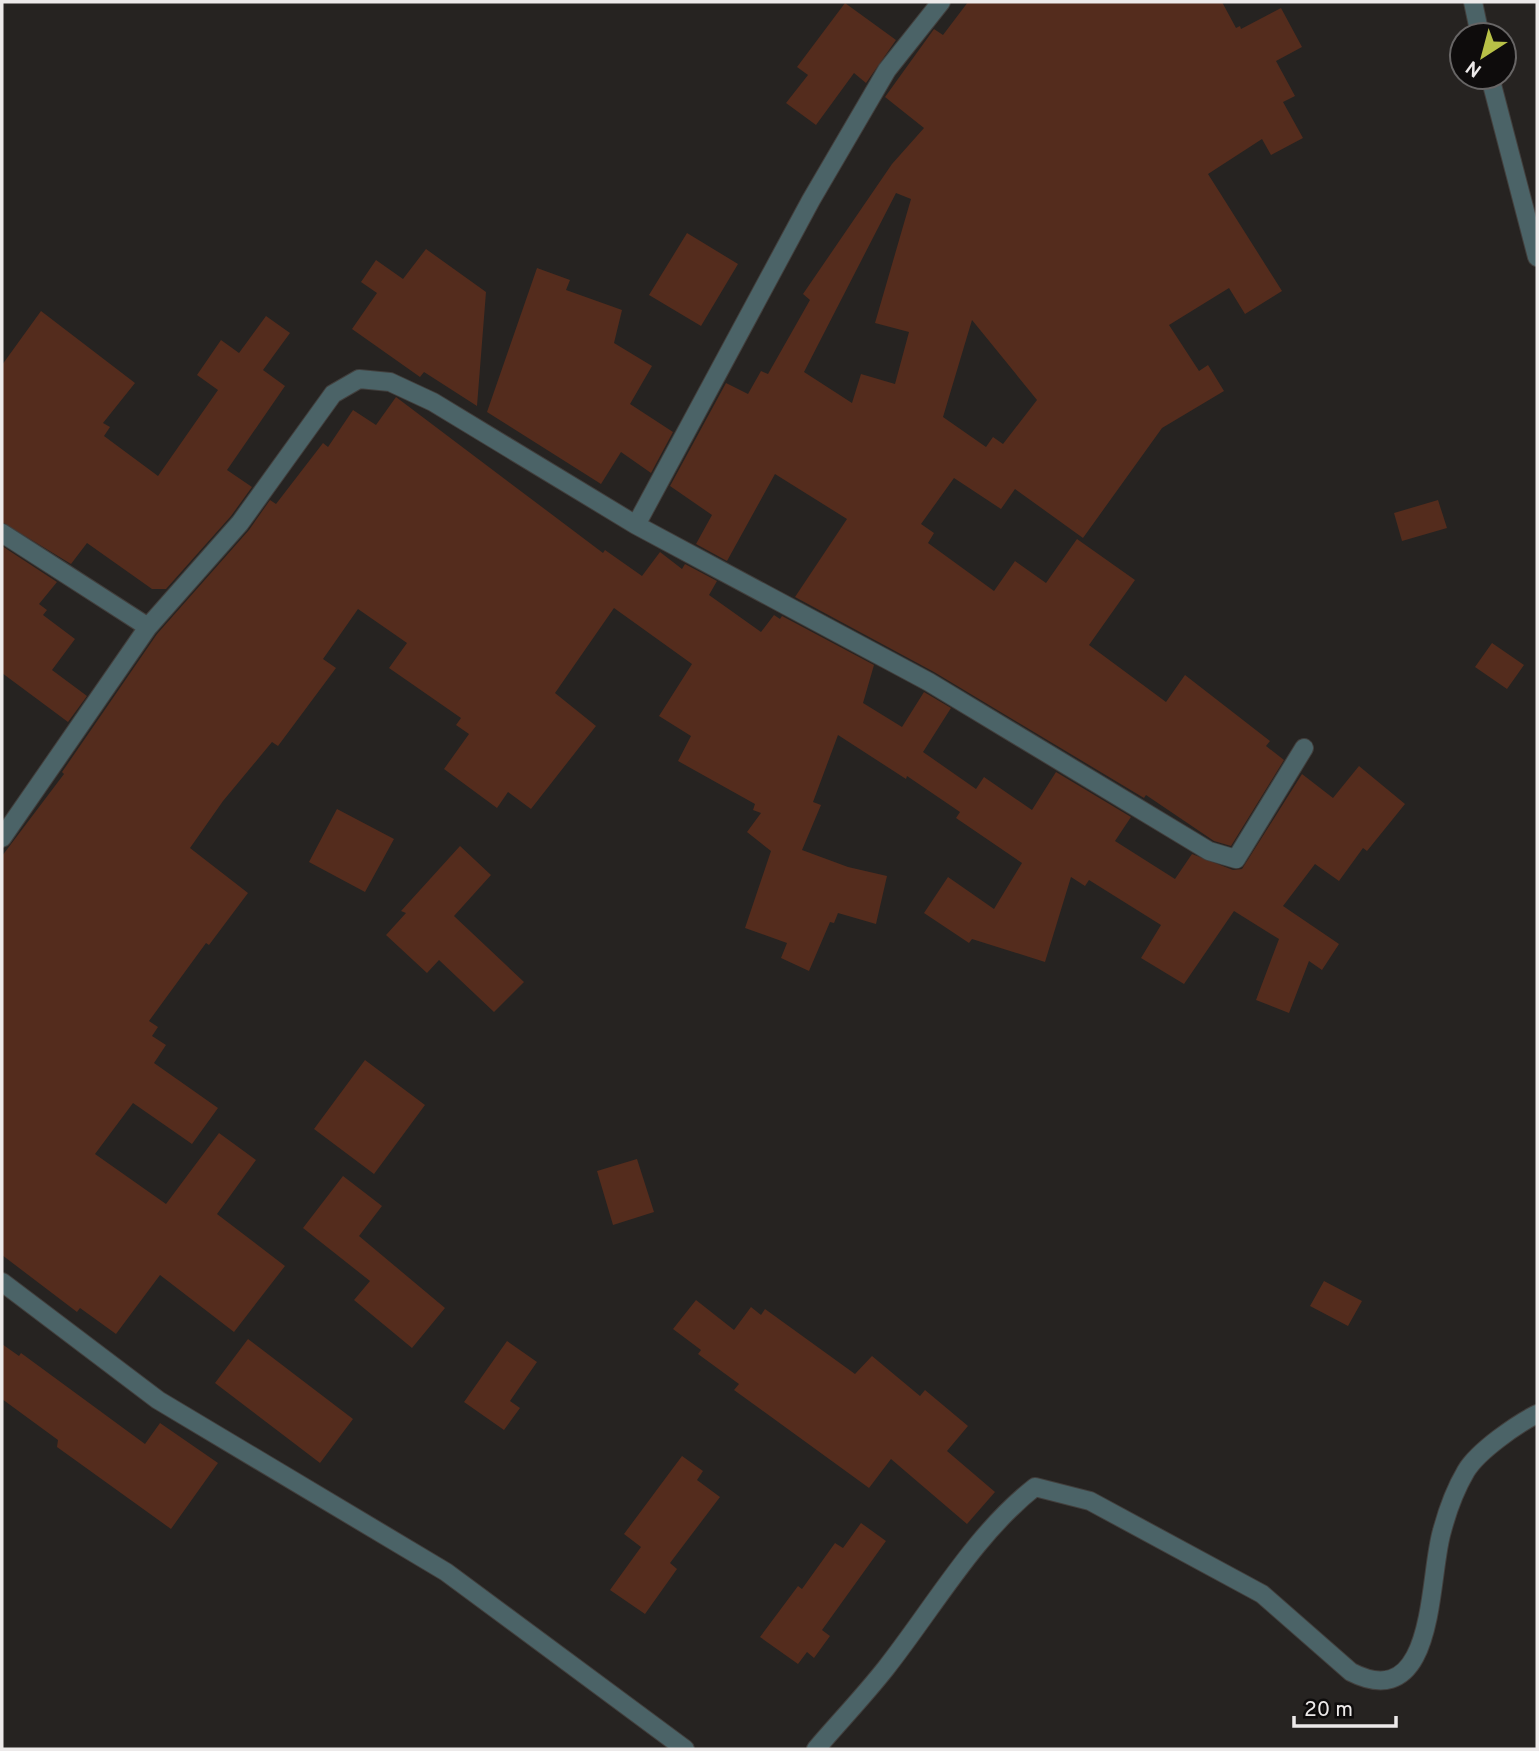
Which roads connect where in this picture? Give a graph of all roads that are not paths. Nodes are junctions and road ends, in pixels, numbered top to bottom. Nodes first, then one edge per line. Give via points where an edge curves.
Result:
1 (941, 2) edge
2 (1473, 2) edge
3 (1477, 21) edge
4 (1494, 91) edge
5 (1537, 257) edge
6 (636, 525) junction
7 (2, 533) edge
8 (148, 627) junction
9 (1304, 748) dead end
10 (2, 838) edge
11 (2, 1282) edge
12 (1537, 1414) edge
13 (685, 1749) edge
14 (816, 1749) edge

1 - 6 street via 887,70 810,200
2 - 3 street
4 - 5 street
6 - 8 street via 433,402 390,382 359,379 333,394 240,523
6 - 9 street via 929,682 1209,851 1236,859
7 - 8 street
8 - 10 street
11 - 13 street via 158,1399 446,1572
12 - 14 street via 1518,1423 1467,1469 1441,1532 1430,1617 1414,1661 1395,1678 1368,1680 1351,1672 1262,1594 1090,1501 1035,1487 1011,1506 886,1668

